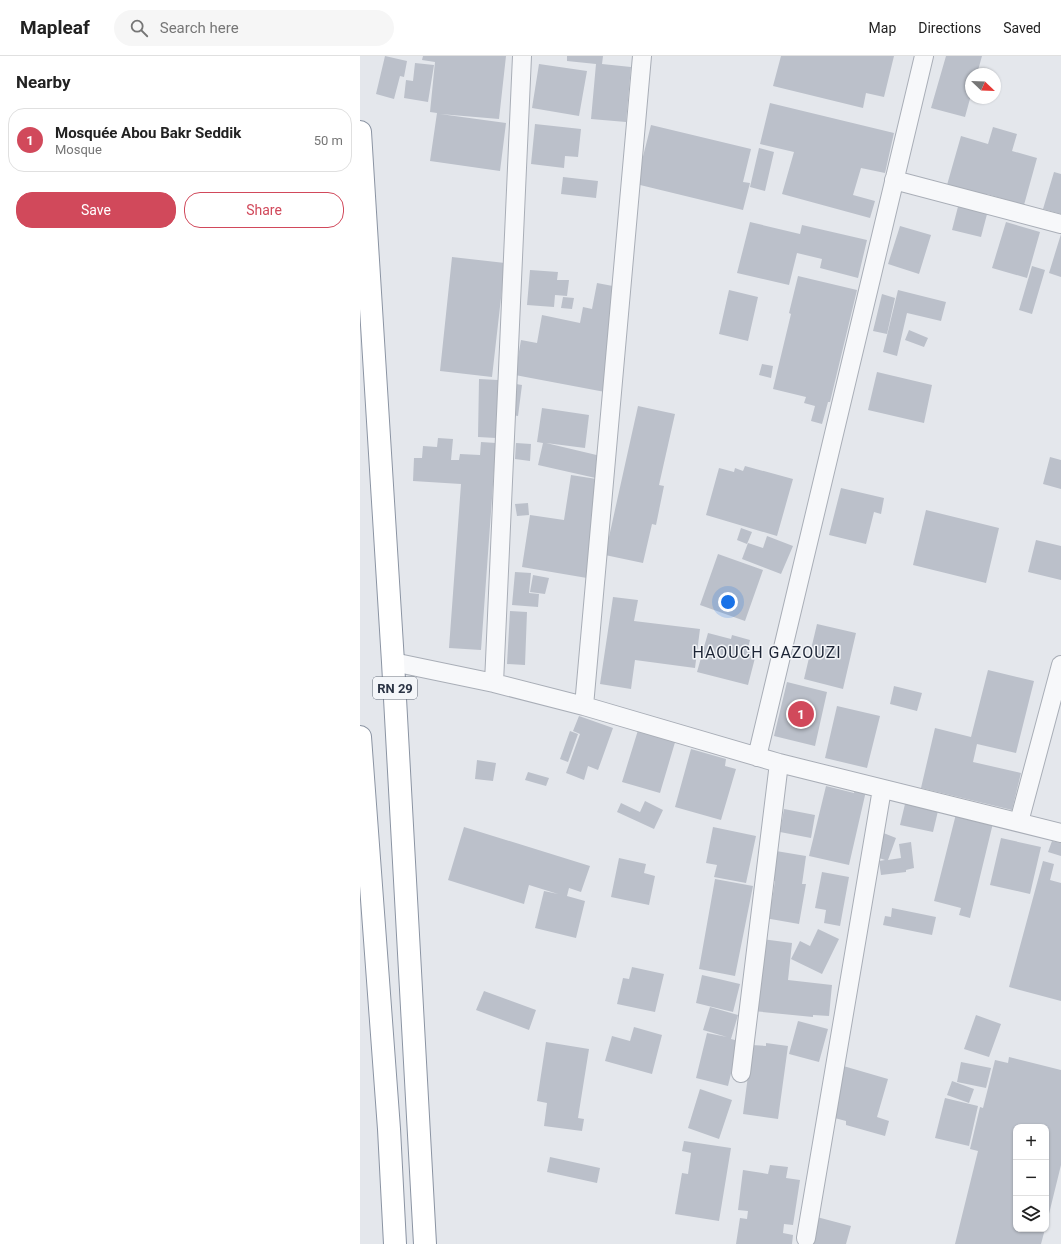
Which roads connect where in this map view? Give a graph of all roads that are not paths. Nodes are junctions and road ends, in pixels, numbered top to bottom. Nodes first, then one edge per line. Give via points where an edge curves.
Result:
1 (522, 56) edge
2 (642, 56) edge
3 (924, 56) edge
4 (360, 132) edge
5 (894, 180) junction
6 (1061, 224) edge
7 (393, 662) junction
8 (1061, 665) edge
9 (494, 683) junction
10 (584, 706) junction
11 (360, 737) edge
12 (757, 757) junction
13 (779, 763) junction
14 (882, 789) junction
15 (1019, 822) junction
16 (1061, 833) edge
17 (741, 1073) dead end
18 (806, 1238) dead end
19 (395, 1244) edge
20 (425, 1244) edge

1 - 9 street
2 - 10 street
3 - 5 street
4 - 7 highway, RN 29
5 - 6 street
5 - 12 street
7 - 9 street
7 - 20 highway, RN 29
8 - 15 street
9 - 10 street
10 - 12 street
11 - 19 highway
12 - 13 street
13 - 14 street
13 - 17 street
14 - 15 street
14 - 18 street
15 - 16 street

